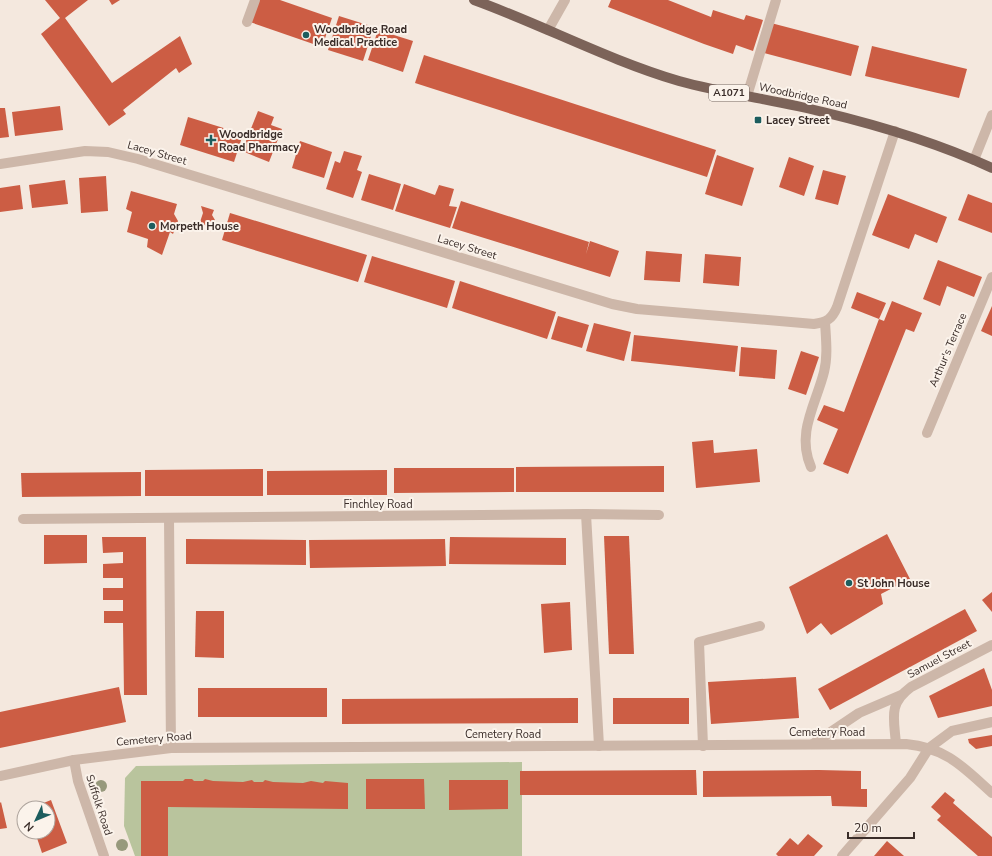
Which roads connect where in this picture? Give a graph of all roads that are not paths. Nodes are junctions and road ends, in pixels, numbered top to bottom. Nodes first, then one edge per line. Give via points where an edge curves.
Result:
1 (255, 0) edge
2 (474, 0) edge
3 (565, 0) edge
4 (776, 0) edge
5 (247, 22) dead end
6 (548, 30) junction
7 (748, 96) junction
8 (992, 115) edge
9 (895, 131) junction
10 (974, 160) junction
11 (0, 164) edge
12 (992, 168) edge
13 (992, 277) edge
14 (825, 322) junction
15 (927, 432) dead end
16 (811, 467) dead end
17 (586, 514) junction
18 (659, 515) dead end
19 (169, 518) junction
20 (23, 519) dead end
21 (760, 626) dead end
22 (992, 644) edge
23 (901, 695) junction
24 (992, 722) edge
25 (813, 744) junction
26 (896, 744) junction
27 (599, 746) junction
28 (703, 746) junction
29 (170, 748) junction
30 (929, 748) junction
31 (74, 760) junction
32 (0, 776) edge
33 (992, 793) edge
34 (104, 856) edge
35 (842, 856) edge

1 - 5 street
2 - 6 main road, Woodbridge Road / A1071
3 - 6 street
4 - 7 street
6 - 7 main road, Woodbridge Road / A1071 via 678,80
7 - 9 main road, Woodbridge Road / A1071
8 - 10 street
9 - 10 main road, Woodbridge Road / A1071
9 - 14 street via 835,314
10 - 12 main road, Woodbridge Road / A1071
11 - 14 street, Lacey Street via 85,151 108,152 612,304 645,310 814,324
13 - 15 street, Arthur's Terrace
14 - 16 street via 827,357 805,428 806,457
17 - 18 street, Finchley Road
17 - 19 street, Finchley Road
17 - 27 street
19 - 20 street, Finchley Road
19 - 29 street
21 - 28 street via 699,642
22 - 23 street, Samuel Street via 911,687
23 - 25 street, Samuel Street via 859,713
23 - 26 street via 894,711
24 - 30 street via 952,730
25 - 26 street, Cemetery Road
25 - 28 street, Cemetery Road
26 - 30 street, Cemetery Road
27 - 28 street, Cemetery Road
27 - 29 street, Cemetery Road
29 - 31 street, Cemetery Road
30 - 33 street, Cemetery Road via 955,760
30 - 35 street via 910,778
31 - 32 street, Cemetery Road
31 - 34 street, Suffolk Road via 85,804

